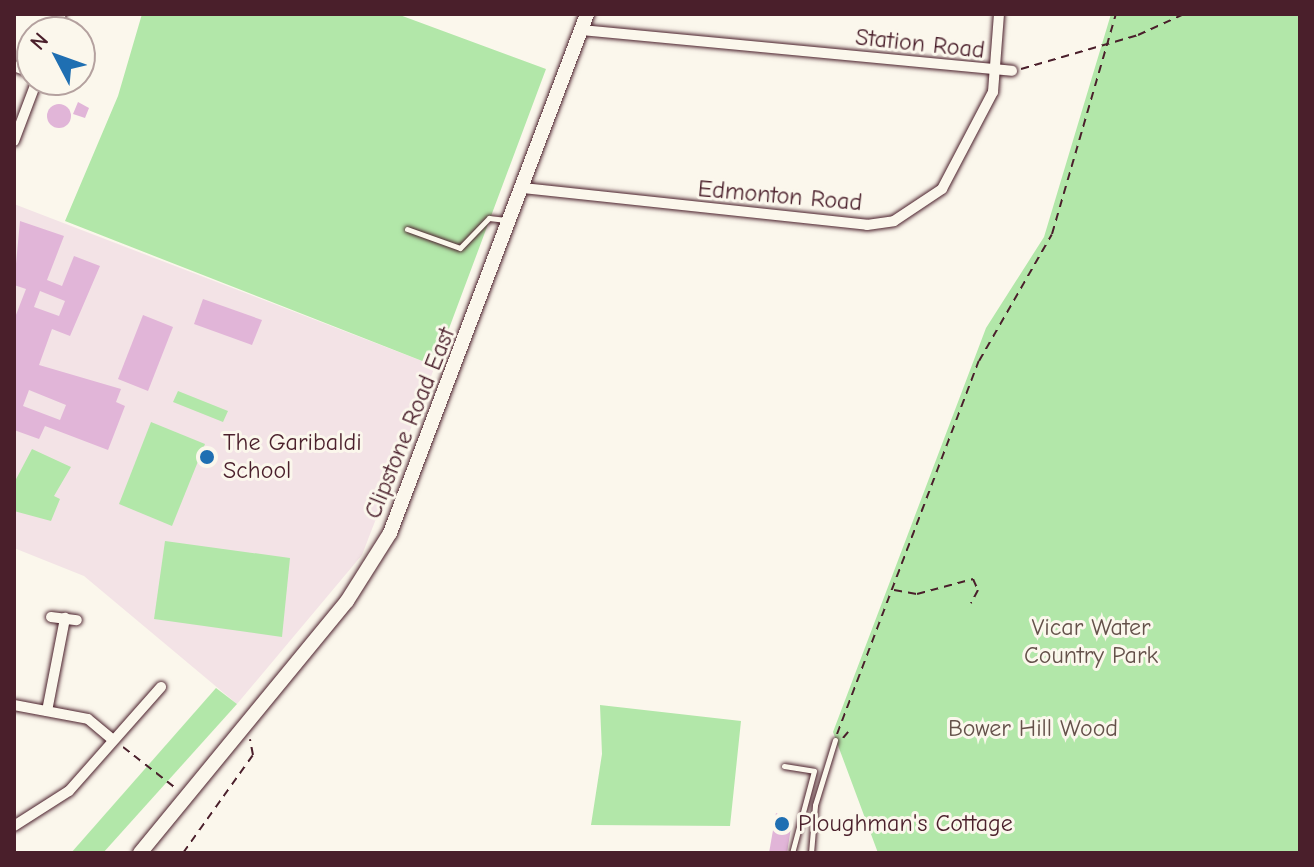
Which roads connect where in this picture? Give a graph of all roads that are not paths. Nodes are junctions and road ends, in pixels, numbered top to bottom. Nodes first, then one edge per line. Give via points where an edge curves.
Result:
1 (587, 14) edge
2 (999, 14) edge
3 (581, 30) junction
4 (1012, 71) road end
5 (996, 72) junction
6 (31, 96) edge
7 (14, 141) edge
8 (523, 188) junction
9 (510, 222) junction
10 (407, 229) dead end
11 (51, 617) dead end
12 (65, 618) junction
13 (77, 620) dead end
14 (161, 687) dead end
15 (14, 705) edge
16 (47, 711) junction
17 (112, 739) junction
18 (835, 740) road end
19 (784, 766) dead end
20 (14, 826) edge
21 (161, 830) junction
22 (140, 853) edge
23 (150, 853) edge
24 (792, 853) edge
25 (811, 853) edge

1 - 3 main road, Clipstone Road East
2 - 5 street, Edmonton Road
3 - 5 street, Station Road
3 - 8 main road, Clipstone Road East
4 - 5 street, Station Road
5 - 8 street, Edmonton Road via 993,92 942,189 894,221 867,225
6 - 7 street
8 - 9 main road, Clipstone Road East
9 - 10 lane via 489,218 460,248
9 - 21 main road, Clipstone Road East via 390,533 347,601
11 - 12 street
12 - 13 street
12 - 16 street
14 - 17 street
15 - 16 street
16 - 17 street via 88,719
17 - 20 street via 59,800
18 - 25 lane via 815,805
19 - 24 lane via 814,771
21 - 22 main road, Clipstone Road East
21 - 23 main road, Clipstone Road East

